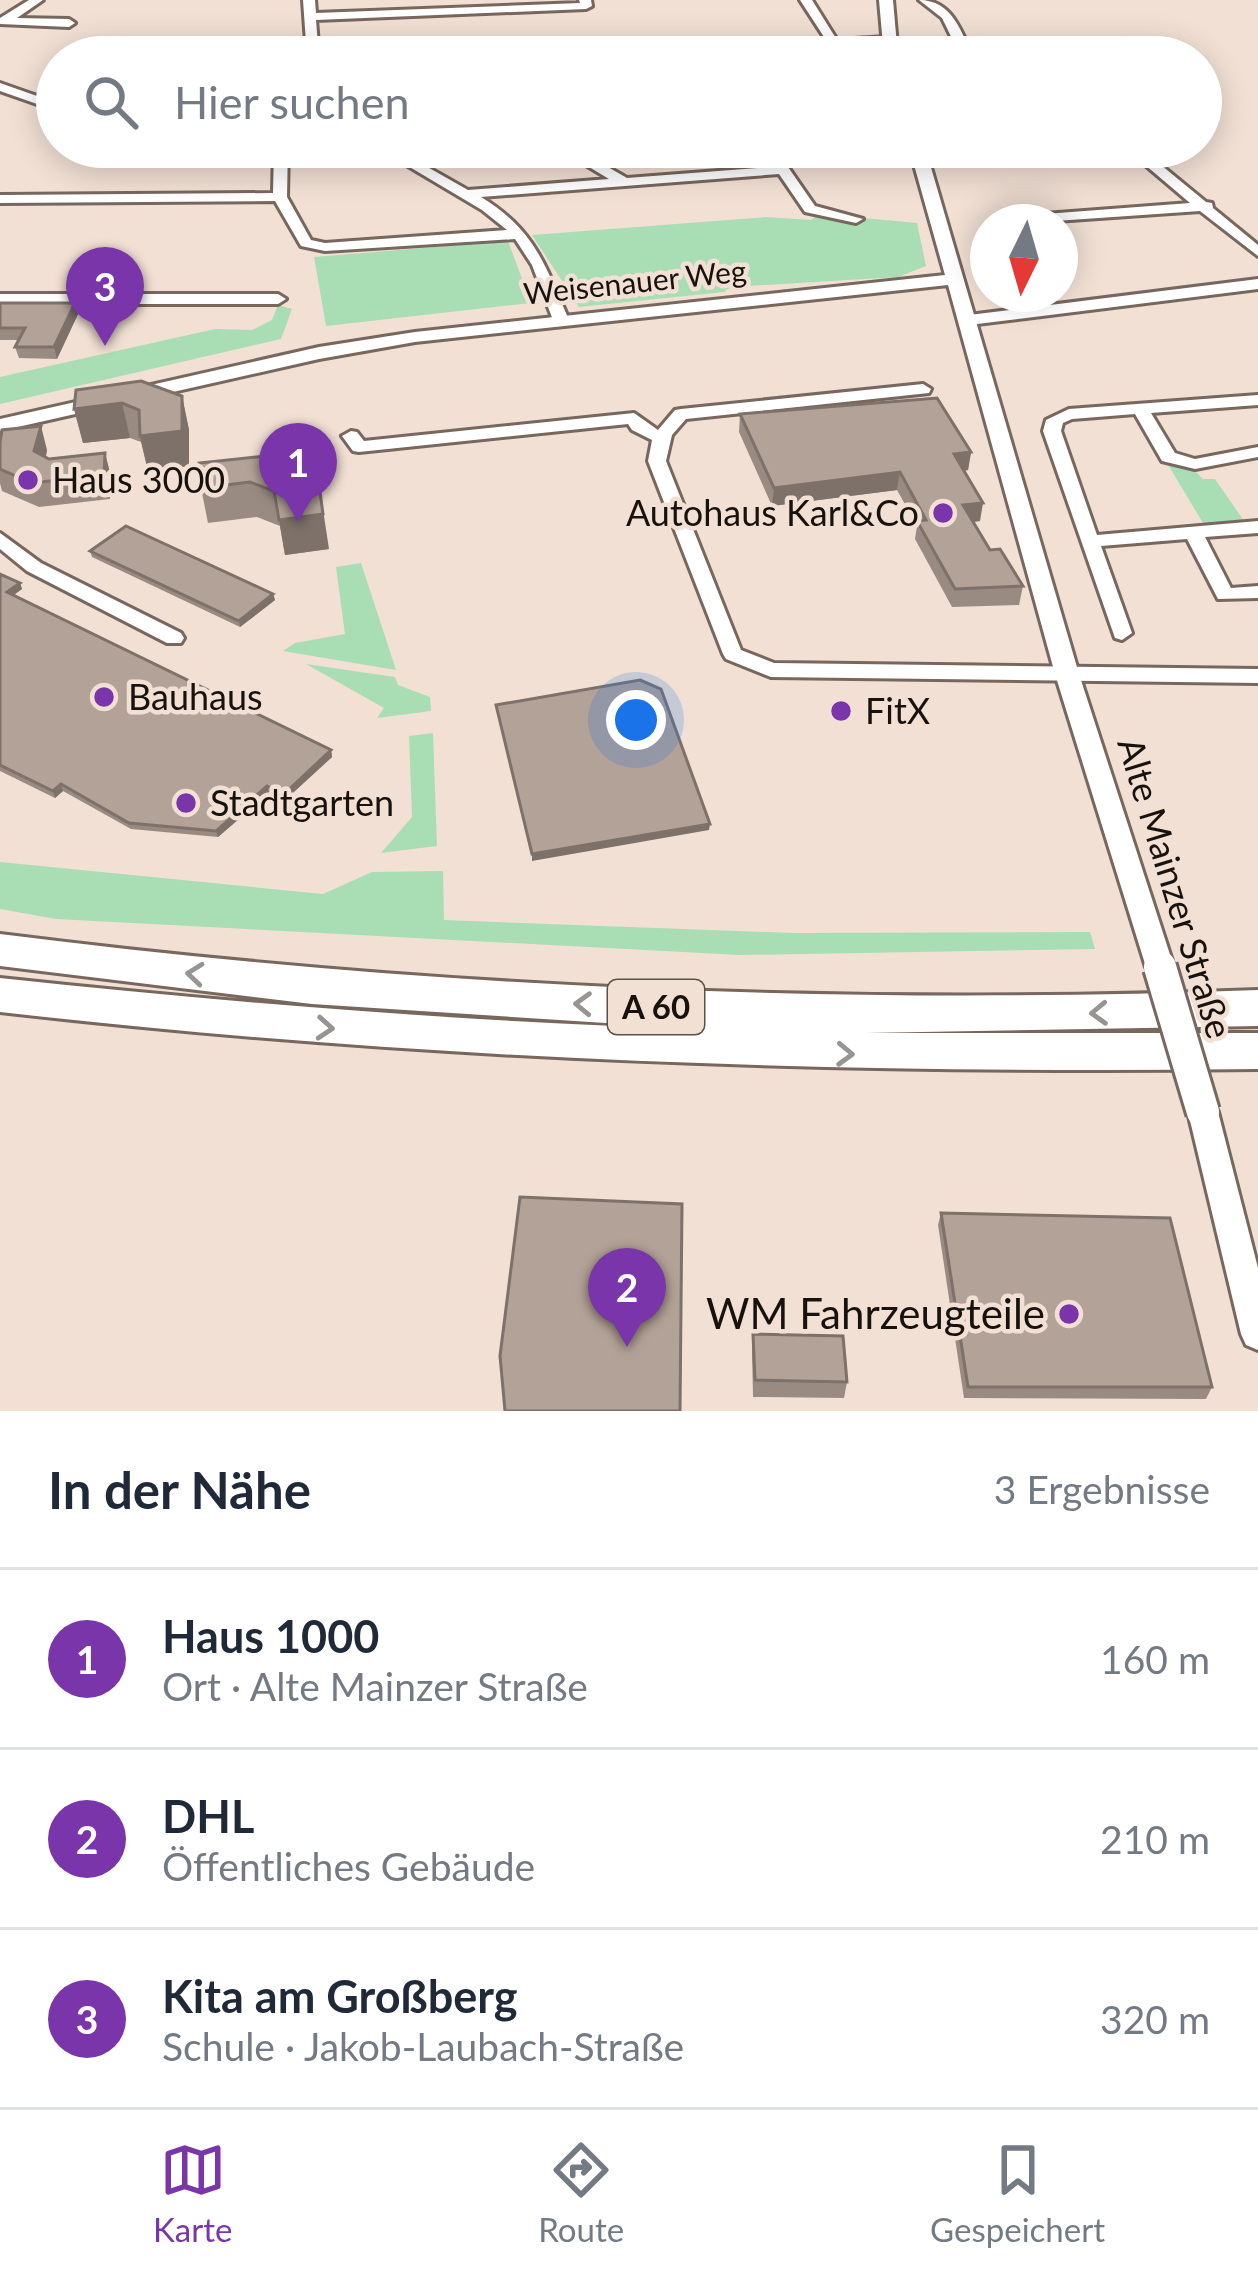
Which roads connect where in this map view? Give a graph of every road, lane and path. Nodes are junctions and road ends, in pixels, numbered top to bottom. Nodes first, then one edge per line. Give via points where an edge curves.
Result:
1 (37, 0) edge
2 (309, 0) edge
3 (585, 0) edge
4 (806, 0) edge
5 (886, 0) edge
6 (925, 0) edge
7 (473, 4) edge
8 (310, 16) junction
9 (2, 21) edge
10 (69, 23) dead end
11 (312, 36) edge
12 (829, 36) edge
13 (888, 36) edge
14 (957, 36) edge
15 (0, 87) edge
16 (36, 99) edge
17 (281, 168) edge
18 (420, 168) edge
19 (600, 168) edge
20 (923, 168) edge
21 (1158, 168) edge
22 (784, 170) joint
23 (626, 183) junction
24 (466, 194) junction
25 (280, 197) junction
26 (0, 199) edge
27 (1207, 206) junction
28 (1078, 216) edge
29 (856, 219) dead end
30 (518, 234) junction
31 (1258, 252) edge
32 (957, 279) junction
33 (1258, 284) edge
34 (860, 290) junction
35 (0, 299) edge
36 (278, 299) dead end
37 (561, 320) junction
38 (969, 320) junction
39 (923, 389) dead end
40 (1258, 400) edge
41 (1140, 409) junction
42 (0, 425) edge
43 (351, 436) dead end
44 (661, 438) junction
45 (1258, 452) edge
46 (1258, 527) edge
47 (1193, 532) junction
48 (0, 539) edge
49 (1090, 542) junction
50 (1258, 592) edge
51 (1122, 633) dead end
52 (174, 638) dead end
53 (1067, 674) junction
54 (1258, 676) edge
55 (0, 939) edge
56 (0, 950) edge
57 (56, 958) junction
58 (0, 994) edge
59 (1258, 1008) edge
60 (1258, 1051) edge
61 (1258, 1334) edge

1 - 9 street
2 - 8 street
3 - 7 street via 586,6
4 - 12 street
5 - 13 street
6 - 14 street
7 - 8 street
8 - 11 street
9 - 10 street
15 - 16 street
17 - 25 street
18 - 24 street
19 - 23 street
20 - 32 street, Alte Mainzer Straße
21 - 27 street
22 - 23 street
22 - 29 street via 810,209
23 - 24 street
24 - 30 street
25 - 26 street
25 - 30 street via 302,241 325,248
27 - 28 street
27 - 31 street
30 - 37 street via 536,256
32 - 34 street, Weisenauer Weg
32 - 38 street, Alte Mainzer Straße
33 - 38 street
34 - 37 street, Weisenauer Weg
34 - 38 street via 930,295
35 - 36 street via 248,306
37 - 42 street, Weisenauer Weg via 320,353
38 - 53 street, Alte Mainzer Straße
39 - 44 street via 681,415
40 - 41 street
41 - 45 street via 1168,457 1195,464
41 - 49 street via 1054,420
43 - 44 street via 359,448 634,418
44 - 53 street via 663,478 725,641 745,663 771,670
46 - 47 street
47 - 49 street
47 - 50 street via 1225,595
48 - 52 street via 34,567
49 - 51 street
53 - 54 street
53 - 61 street, Alte Mainzer Straße, bridge via 1203,1112
55 - 57 highway
56 - 57 highway, A 60
59 -> 57 highway, A 60 via 1021,1015 673,1008 316,986
58 -> 60 highway, A 60 via 527,1042 881,1056

